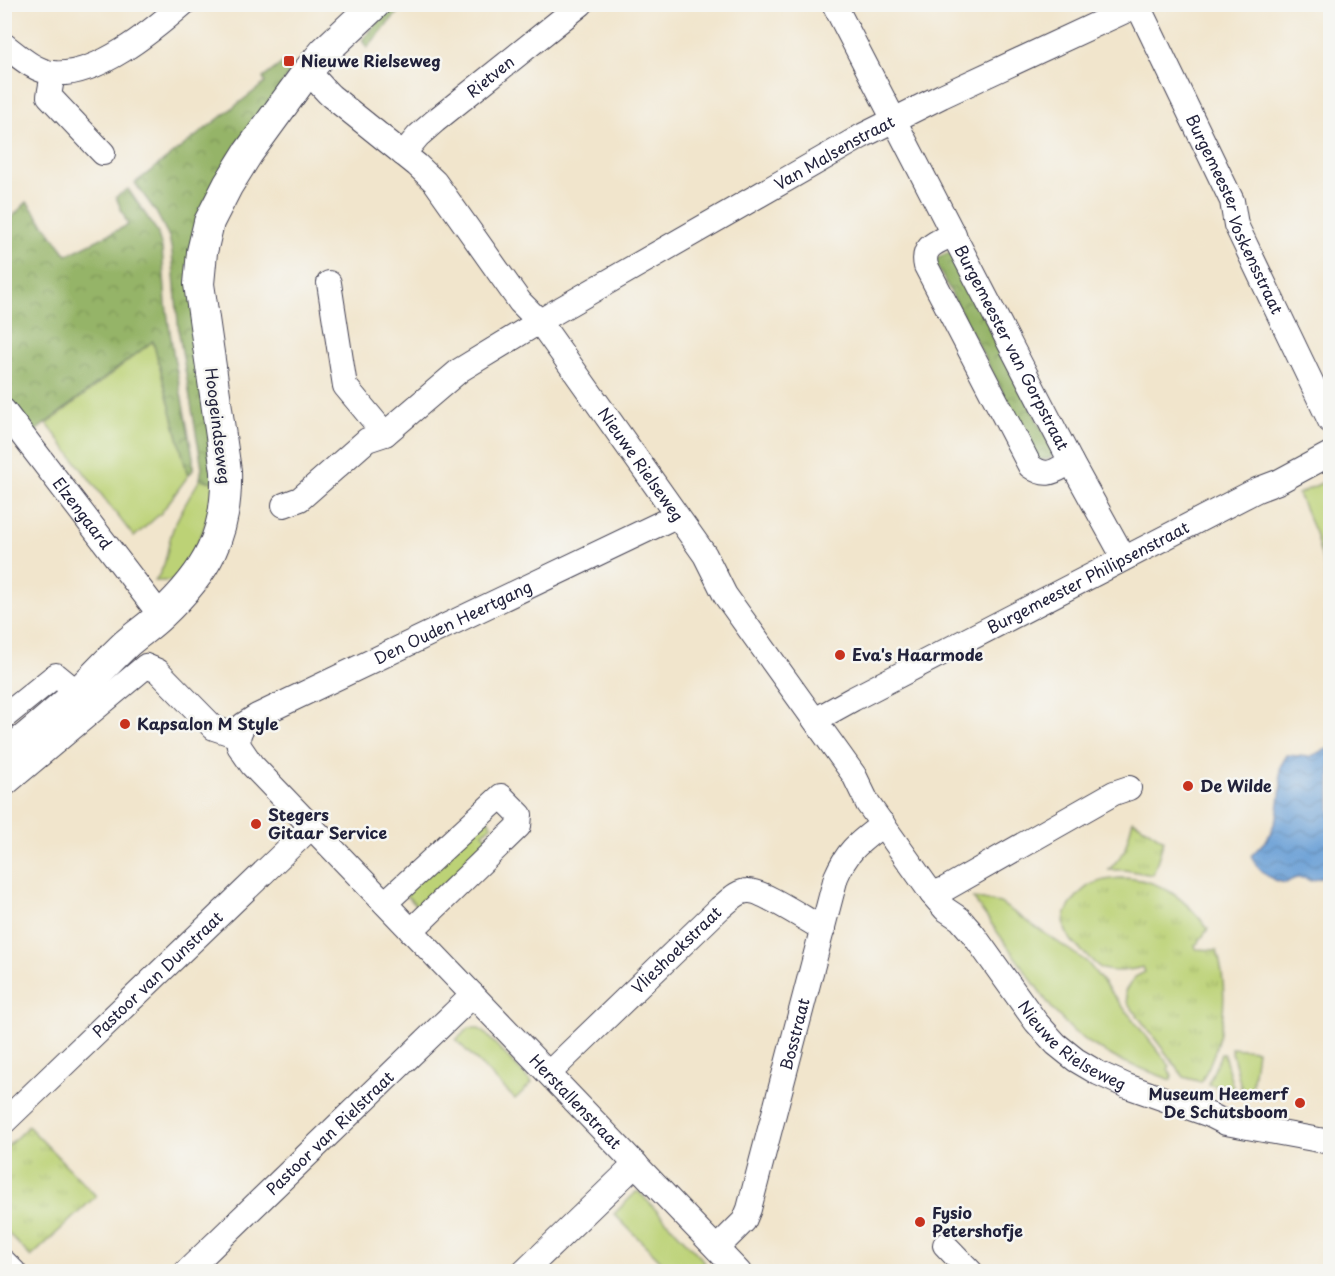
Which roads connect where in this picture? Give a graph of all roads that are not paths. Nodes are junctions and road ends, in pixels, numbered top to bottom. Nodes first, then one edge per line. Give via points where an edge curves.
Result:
1 (183, 4) edge
2 (375, 4) edge
3 (581, 4) edge
4 (834, 4) edge
5 (1139, 5) edge
6 (4, 45) edge
7 (307, 72) junction
8 (53, 73) junction
9 (895, 119) junction
10 (103, 153) dead end
11 (403, 154) junction
12 (954, 234) junction
13 (329, 284) dead end
14 (539, 321) junction
15 (4, 411) edge
16 (1330, 421) edge
17 (385, 434) junction
18 (1330, 454) edge
19 (1071, 462) junction
20 (284, 505) dead end
21 (676, 516) junction
22 (1124, 558) junction
23 (161, 616) junction
24 (78, 693) junction
25 (4, 717) edge
26 (815, 720) junction
27 (238, 736) junction
28 (4, 756) edge
29 (4, 785) edge
30 (1129, 788) dead end
31 (883, 824) junction
32 (311, 827) junction
33 (932, 894) junction
34 (385, 903) junction
35 (823, 929) junction
36 (411, 931) junction
37 (473, 995) junction
38 (549, 1073) junction
39 (4, 1122) edge
40 (1330, 1142) edge
41 (636, 1164) junction
42 (945, 1245) dead end
43 (717, 1248) junction
44 (4, 1262) edge
45 (14, 1272) edge
46 (186, 1272) edge
47 (524, 1272) edge
48 (739, 1272) edge
49 (971, 1272) edge

1 - 8 street via 105,61
2 - 7 street, Hoogeindseweg
3 - 11 street, Rietven via 435,121
4 - 9 street, Burgemeester van Gorpstraat
5 - 9 street, Van Malsenstraat
5 - 16 street, Burgemeester Voskensstraat via 1232,201 1236,225
6 - 8 street via 34,67
7 - 11 street, Nieuwe Rielseweg
7 - 23 street, Hoogeindseweg via 243,161 209,222 199,284 226,471 223,521 217,542 200,573
8 - 10 street via 49,96
9 - 12 street, Burgemeester van Gorpstraat
9 - 14 street, Van Malsenstraat
11 - 14 street, Nieuwe Rielseweg via 435,182 520,302
12 - 19 street, Burgemeester van Gorpstraat
12 - 19 street, Burgemeester van Gorpstraat via 928,248 924,256 932,276 1030,466 1048,474
13 - 17 street via 345,386
14 - 17 street, Van Malsenstraat via 460,370
14 - 21 street, Nieuwe Rielseweg
15 - 23 street, Elzengaard
17 - 20 street, Van Malsenstraat via 367,440 300,499
18 - 22 street, Burgemeester Philipsenstraat
19 - 22 street, Burgemeester van Gorpstraat
21 - 26 street, Nieuwe Rielseweg via 705,555 725,595
21 - 27 street, Den Ouden Heertgang via 257,716 243,725
22 - 26 street, Burgemeester Philipsenstraat
23 - 24 street, Hoogeindseweg via 125,645
24 - 25 street via 56,675
24 - 28 street, Hoogeindseweg
26 - 31 street, Nieuwe Rielseweg
27 - 29 street via 214,728 158,671 146,666
27 - 32 street, Herstallenstraat via 245,757
30 - 33 street
31 - 33 street, Nieuwe Rielseweg
31 - 35 street, Bosstraat via 844,860
32 - 34 street, Herstallenstraat
32 - 39 street, Pastoor van Dunstraat
33 - 40 street, Nieuwe Rielseweg via 973,934 1036,1022 1076,1060 1127,1086 1226,1123
34 - 36 street, Herstallenstraat
34 - 36 street via 501,796 520,815 519,826
35 - 38 street, Vlieshoekstraat via 759,894 737,894
35 - 43 street, Bosstraat via 749,1209 744,1221
36 - 37 street, Herstallenstraat
37 - 38 street, Herstallenstraat
37 - 46 street, Pastoor van Rielstraat
38 - 41 street, Herstallenstraat
41 - 43 street, Herstallenstraat
41 - 47 street
42 - 49 street
43 - 48 street, Herstallenstraat
44 - 45 street

